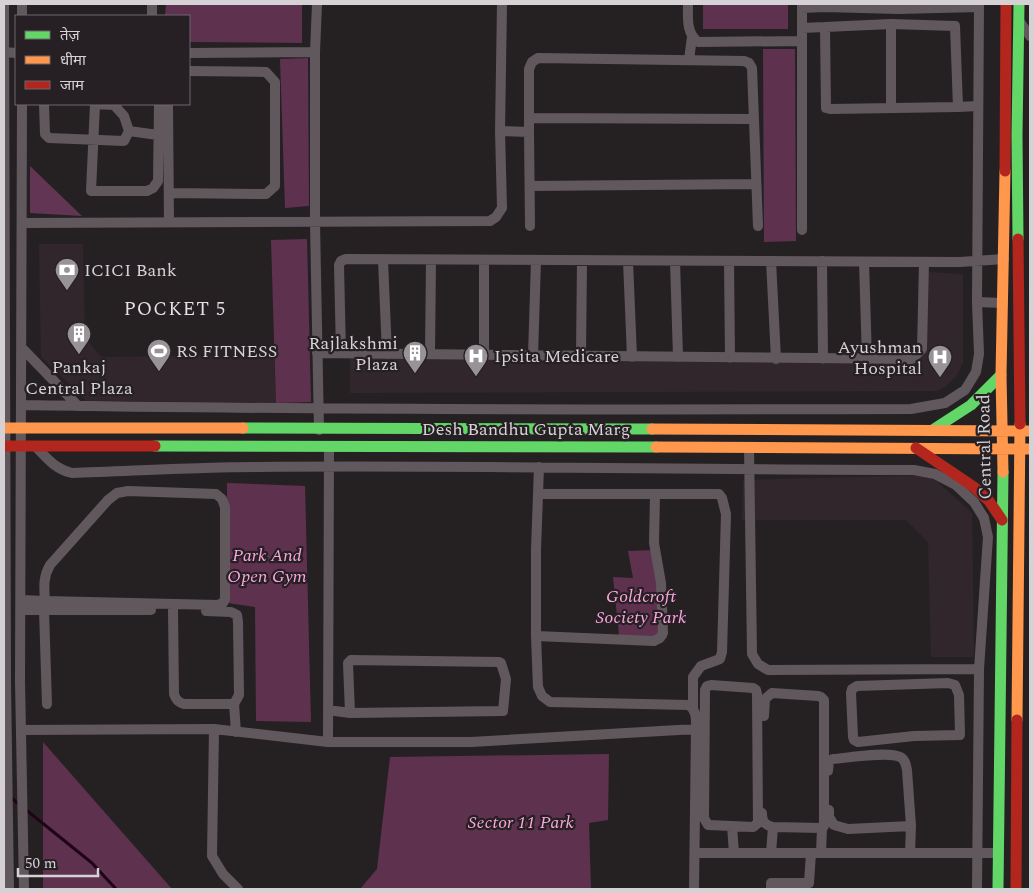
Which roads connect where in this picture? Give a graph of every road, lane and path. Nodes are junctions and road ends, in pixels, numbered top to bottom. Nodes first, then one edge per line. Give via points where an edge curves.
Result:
1 (4, 4) edge
2 (317, 4) edge
3 (502, 4) edge
4 (688, 4) edge
5 (1006, 4) edge
6 (1019, 4) edge
7 (825, 5) edge
8 (802, 6) edge
9 (898, 6) edge
10 (959, 6) edge
11 (979, 6) edge
12 (1018, 21) junction
13 (891, 24) junction
14 (825, 27) junction
15 (802, 28) junction
16 (1030, 36) edge
17 (692, 37) junction
18 (802, 42) junction
19 (4, 52) edge
20 (315, 52) junction
21 (190, 53) edge
22 (688, 60) junction
23 (190, 70) edge
24 (22, 105) edge
25 (44, 105) edge
26 (95, 105) edge
27 (114, 105) edge
28 (159, 105) edge
29 (168, 105) edge
30 (978, 106) junction
31 (958, 107) junction
32 (891, 108) junction
33 (529, 118) junction
34 (753, 119) junction
35 (129, 131) junction
36 (500, 131) junction
37 (529, 132) junction
38 (158, 135) junction
39 (94, 140) junction
40 (756, 184) junction
41 (530, 186) junction
42 (169, 193) junction
43 (169, 222) junction
44 (316, 222) junction
45 (22, 223) junction
46 (530, 226) dead end
47 (758, 226) dead end
48 (802, 230) dead end
49 (1004, 259) junction
50 (383, 260) junction
51 (431, 260) junction
52 (484, 260) junction
53 (536, 260) junction
54 (582, 260) junction
55 (628, 260) junction
56 (676, 261) junction
57 (729, 261) junction
58 (771, 261) junction
59 (822, 261) junction
60 (864, 262) junction
61 (924, 262) junction
62 (977, 262) junction
63 (977, 302) junction
64 (1003, 303) junction
65 (4, 340) edge
66 (22, 348) junction
67 (317, 353) junction
68 (341, 353) junction
69 (387, 354) junction
70 (430, 354) junction
71 (484, 355) junction
72 (534, 356) junction
73 (581, 356) junction
74 (632, 357) junction
75 (678, 358) junction
76 (730, 358) junction
77 (776, 359) junction
78 (824, 359) junction
79 (867, 360) junction
80 (1019, 366) junction
81 (1001, 375) junction
82 (1030, 384) edge
83 (22, 405) junction
84 (78, 406) junction
85 (4, 407) edge
86 (318, 408) junction
87 (4, 428) edge
88 (22, 429) junction
89 (319, 430) junction
90 (932, 430) junction
91 (1002, 430) junction
92 (1026, 431) edge
93 (5, 446) edge
94 (328, 446) junction
95 (22, 447) junction
96 (36, 447) junction
97 (749, 447) junction
98 (916, 448) junction
99 (1003, 448) junction
100 (1026, 449) edge
101 (328, 467) junction
102 (539, 467) junction
103 (750, 470) junction
104 (1030, 491) edge
105 (538, 494) junction
106 (655, 495) junction
107 (1020, 504) junction
108 (1002, 520) junction
109 (21, 605) junction
110 (45, 605) junction
111 (173, 610) junction
112 (536, 636) junction
113 (979, 669) junction
114 (47, 704) dead end
115 (234, 704) junction
116 (693, 708) junction
117 (328, 710) junction
118 (350, 713) junction
119 (214, 729) junction
120 (696, 729) junction
121 (21, 730) junction
122 (236, 732) junction
123 (960, 735) junction
124 (979, 735) junction
125 (328, 742) junction
126 (732, 826) junction
127 (911, 826) junction
128 (773, 828) junction
129 (822, 828) junction
130 (978, 852) junction
131 (695, 853) junction
132 (734, 853) junction
133 (771, 853) junction
134 (816, 853) junction
135 (910, 853) junction
136 (998, 853) junction
137 (9, 889) edge
138 (24, 889) edge
139 (238, 889) edge
140 (694, 889) edge
141 (771, 889) edge
142 (978, 889) edge
143 (998, 889) edge
144 (1016, 889) edge

1 - 19 street
2 - 20 street
3 - 36 street
4 - 17 street via 688,29
5 - 49 street, Central Road
6 - 12 street, Central Road
7 - 8 street
7 - 9 street
8 - 15 street
9 - 10 street
10 - 11 street
11 - 30 street
12 - 16 street
12 - 80 street, Central Road
13 - 14 street
13 - 31 street via 956,26
13 - 32 street
14 - 15 street
14 - 32 street via 826,108
15 - 18 street
17 - 18 street via 698,42
17 - 22 street
18 - 48 street
19 - 65 street
20 - 21 street
20 - 44 street
22 - 33 street via 538,58 528,69
22 - 34 street via 749,63 752,68
23 - 42 street via 266,72 275,82 275,186 266,194
24 - 45 street
25 - 39 street via 45,134 49,138
26 - 39 street
27 - 35 street via 124,116
28 - 38 street
29 - 42 street
30 - 31 street
30 - 62 street
31 - 32 street
33 - 34 street
33 - 37 street
34 - 40 street
35 - 38 street
35 - 39 street via 124,141
36 - 37 street
36 - 44 street via 502,208 490,221
37 - 41 street
38 - 39 street via 158,181 147,191 91,192
40 - 41 street
40 - 47 street
41 - 46 street
42 - 43 street
43 - 44 street
43 - 45 street
44 - 67 street
45 - 66 street
49 - 62 street
49 - 64 street, Central Road
50 - 51 street
50 - 68 street via 346,259 339,265
50 - 69 street
51 - 52 street
51 - 70 street
52 - 53 street
52 - 71 street
53 - 54 street
53 - 72 street
54 - 55 street
54 - 73 street
55 - 56 street
55 - 74 street
56 - 57 street
56 - 75 street
57 - 58 street
57 - 76 street
58 - 59 street
58 - 77 street
59 - 60 street
59 - 78 street
60 - 61 street
60 - 79 street
61 - 62 street
61 - 79 street via 922,349 912,359
62 - 63 street
63 - 64 street
63 - 86 street via 979,354 976,372 965,390 946,403 911,410
64 - 81 street, Central Road
65 - 85 street
66 - 83 street
66 - 84 street
67 - 68 street
67 - 86 street
68 - 69 street
69 - 70 street
70 - 71 street
71 - 72 street
72 - 73 street
73 - 74 street
74 - 75 street
75 - 76 street
76 - 77 street
77 - 78 street
78 - 79 street
80 - 82 street
80 - 92 street, Central Road
81 - 90 street via 971,405
81 - 91 street, Central Road
83 - 84 street
83 - 88 street
84 - 86 street
85 - 87 street
86 - 89 street
87 - 88 street, Desh Bandhu Gupta Marg
87 - 93 street
88 - 89 street, Desh Bandhu Gupta Marg
88 - 95 street
89 - 90 street, Desh Bandhu Gupta Marg
90 - 91 street, Desh Bandhu Gupta Marg
91 - 92 street, Desh Bandhu Gupta Marg
91 - 99 street, Central Road
92 - 100 street, Central Road
93 - 95 street, Desh Bandhu Gupta Marg
93 - 137 street
94 - 96 street, Desh Bandhu Gupta Marg
94 - 97 street, Desh Bandhu Gupta Marg
94 - 101 street
95 - 96 street, Desh Bandhu Gupta Marg
95 - 109 street
96 - 101 street via 54,467 72,473
97 - 98 street, Desh Bandhu Gupta Marg
97 - 103 street
98 - 99 street, Desh Bandhu Gupta Marg
98 - 108 street via 974,487
99 - 100 street, Desh Bandhu Gupta Marg
99 - 108 street, Central Road
100 - 107 street, Central Road
101 - 102 street
101 - 117 street
102 - 103 street
102 - 105 street
103 - 113 street via 914,470 935,474 956,485 974,502 984,518 988,537
103 - 113 street via 752,654 758,664 768,670
104 - 107 street
105 - 106 street
105 - 112 street
106 - 112 street via 654,543 663,619 660,638 654,641
106 - 116 street via 719,494 726,514 722,652 720,660 701,666 693,677
107 - 144 street, Central Road via 1016,646
108 - 136 street, Central Road
109 - 110 street
109 - 121 street
110 - 110 street via 44,581 50,565 117,493 216,494 222,499 225,507 223,603
110 - 111 street
110 - 114 street
111 - 115 street via 175,699 184,704
111 - 115 street via 232,612 237,615 239,694
112 - 116 street via 538,687 550,702 689,705
113 - 124 street
115 - 122 street
116 - 120 street
117 - 118 street
117 - 125 street
118 - 118 street via 349,661 499,662 506,679 504,708 500,712
119 - 121 street
119 - 122 street
119 - 139 street via 212,856
120 - 125 street via 471,742
120 - 131 street
121 - 138 street
122 - 125 street
123 - 123 street via 959,695 955,685 857,686 850,693 853,737 858,742
123 - 124 street
124 - 130 street
126 - 126 street via 708,825 704,818 705,690 711,685 753,688 757,694 758,823 753,827
126 - 132 street
127 - 127 street via 907,770 899,756 829,761 829,817 834,826 848,829
127 - 135 street
128 - 129 street
128 - 129 street via 762,820 764,699 772,694 821,696 824,700 825,822
128 - 133 street
129 - 134 street
130 - 135 street
130 - 136 street
130 - 142 street
131 - 132 street
131 - 140 street
132 - 133 street
133 - 134 street
134 - 135 street
134 - 141 street via 809,882 771,883
136 - 143 street, Central Road

